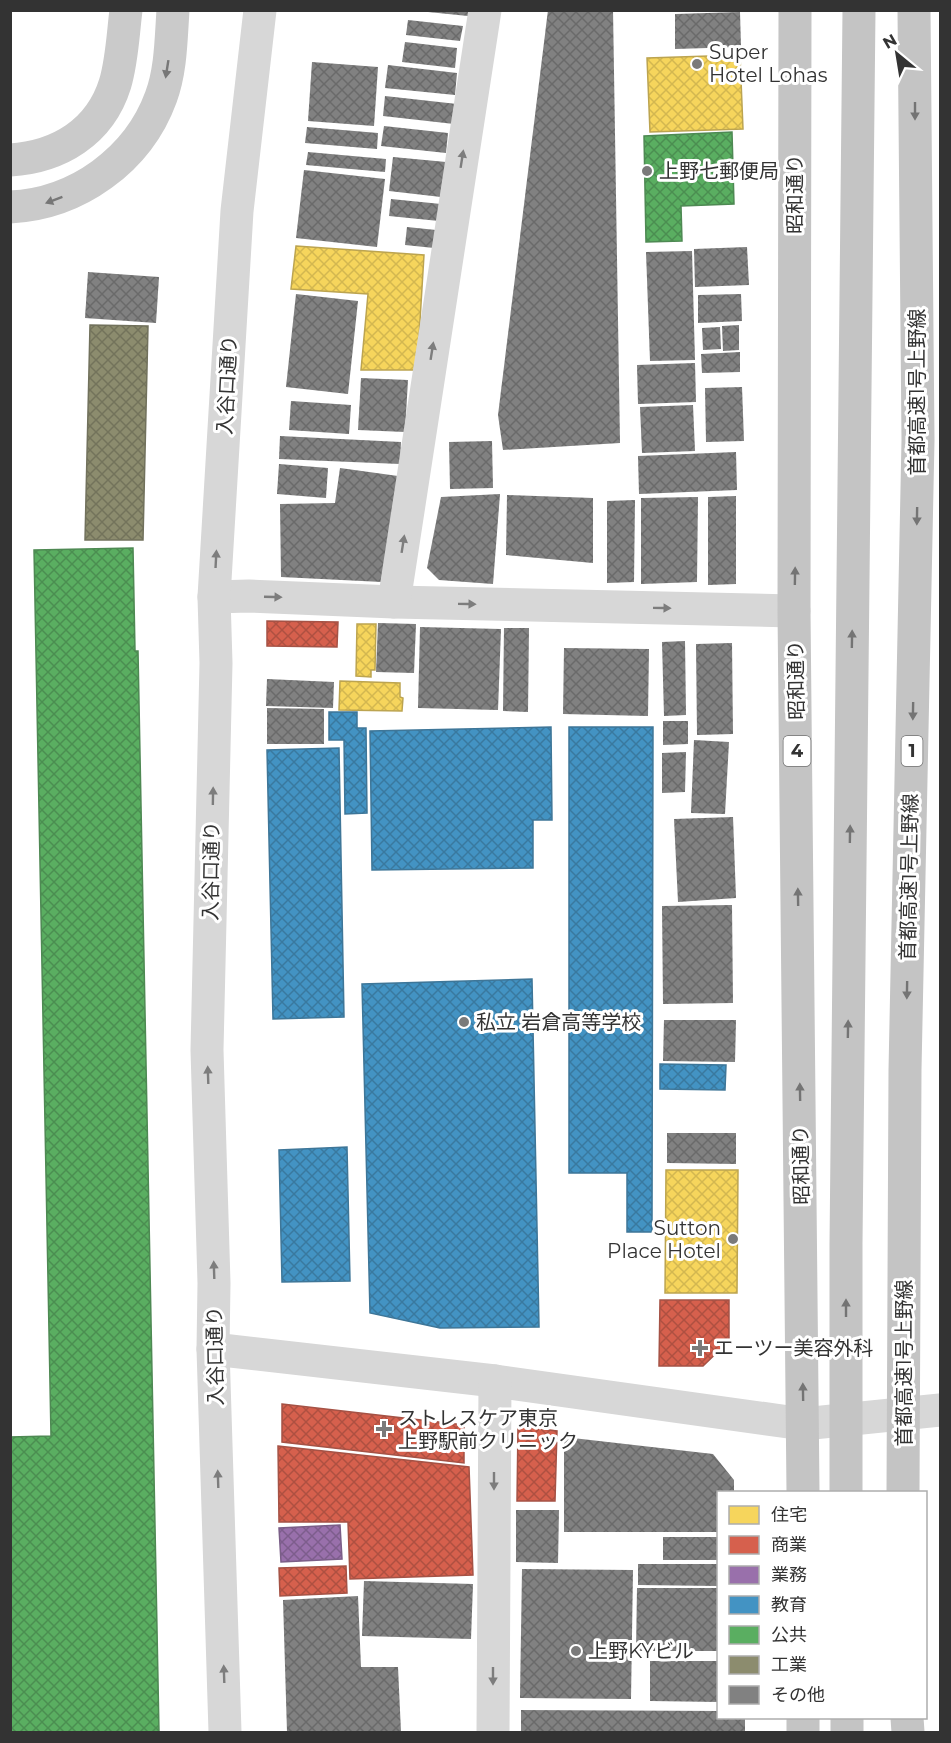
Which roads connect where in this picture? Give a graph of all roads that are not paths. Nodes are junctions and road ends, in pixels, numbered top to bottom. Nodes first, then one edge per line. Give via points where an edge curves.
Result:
1 (126, 10) edge
2 (173, 10) edge
3 (260, 10) edge
4 (485, 10) edge
5 (795, 10) edge
6 (859, 10) edge
7 (914, 10) edge
8 (10, 160) edge
9 (10, 207) edge
10 (214, 597) junction
11 (394, 602) junction
12 (794, 611) junction
13 (213, 1349) junction
14 (495, 1381) junction
15 (940, 1410) edge
16 (803, 1424) junction
17 (803, 1491) edge
18 (846, 1491) edge
19 (903, 1491) edge
20 (225, 1732) edge
21 (493, 1732) edge

1 - 8 main road via 115,82 99,118 70,144 31,158
2 -> 9 main road via 162,95 151,120 130,150 107,171 70,194 44,204
10 -> 3 street, 入谷口通り via 237,211
11 -> 4 street
12 -> 5 highway, 昭和通り / 4
18 -> 6 highway
7 -> 19 highway, 首都高速1号上野線 / 1 via 918,440 905,1070
10 -> 11 street
13 -> 10 street, 入谷口通り via 207,1050 216,674
11 -> 12 street
16 -> 12 highway, 昭和通り / 4
13 - 14 street
20 -> 13 street, 入谷口通り
14 - 16 street
14 -> 21 street
15 - 16 street
16 - 17 highway, 昭和通り / 4

